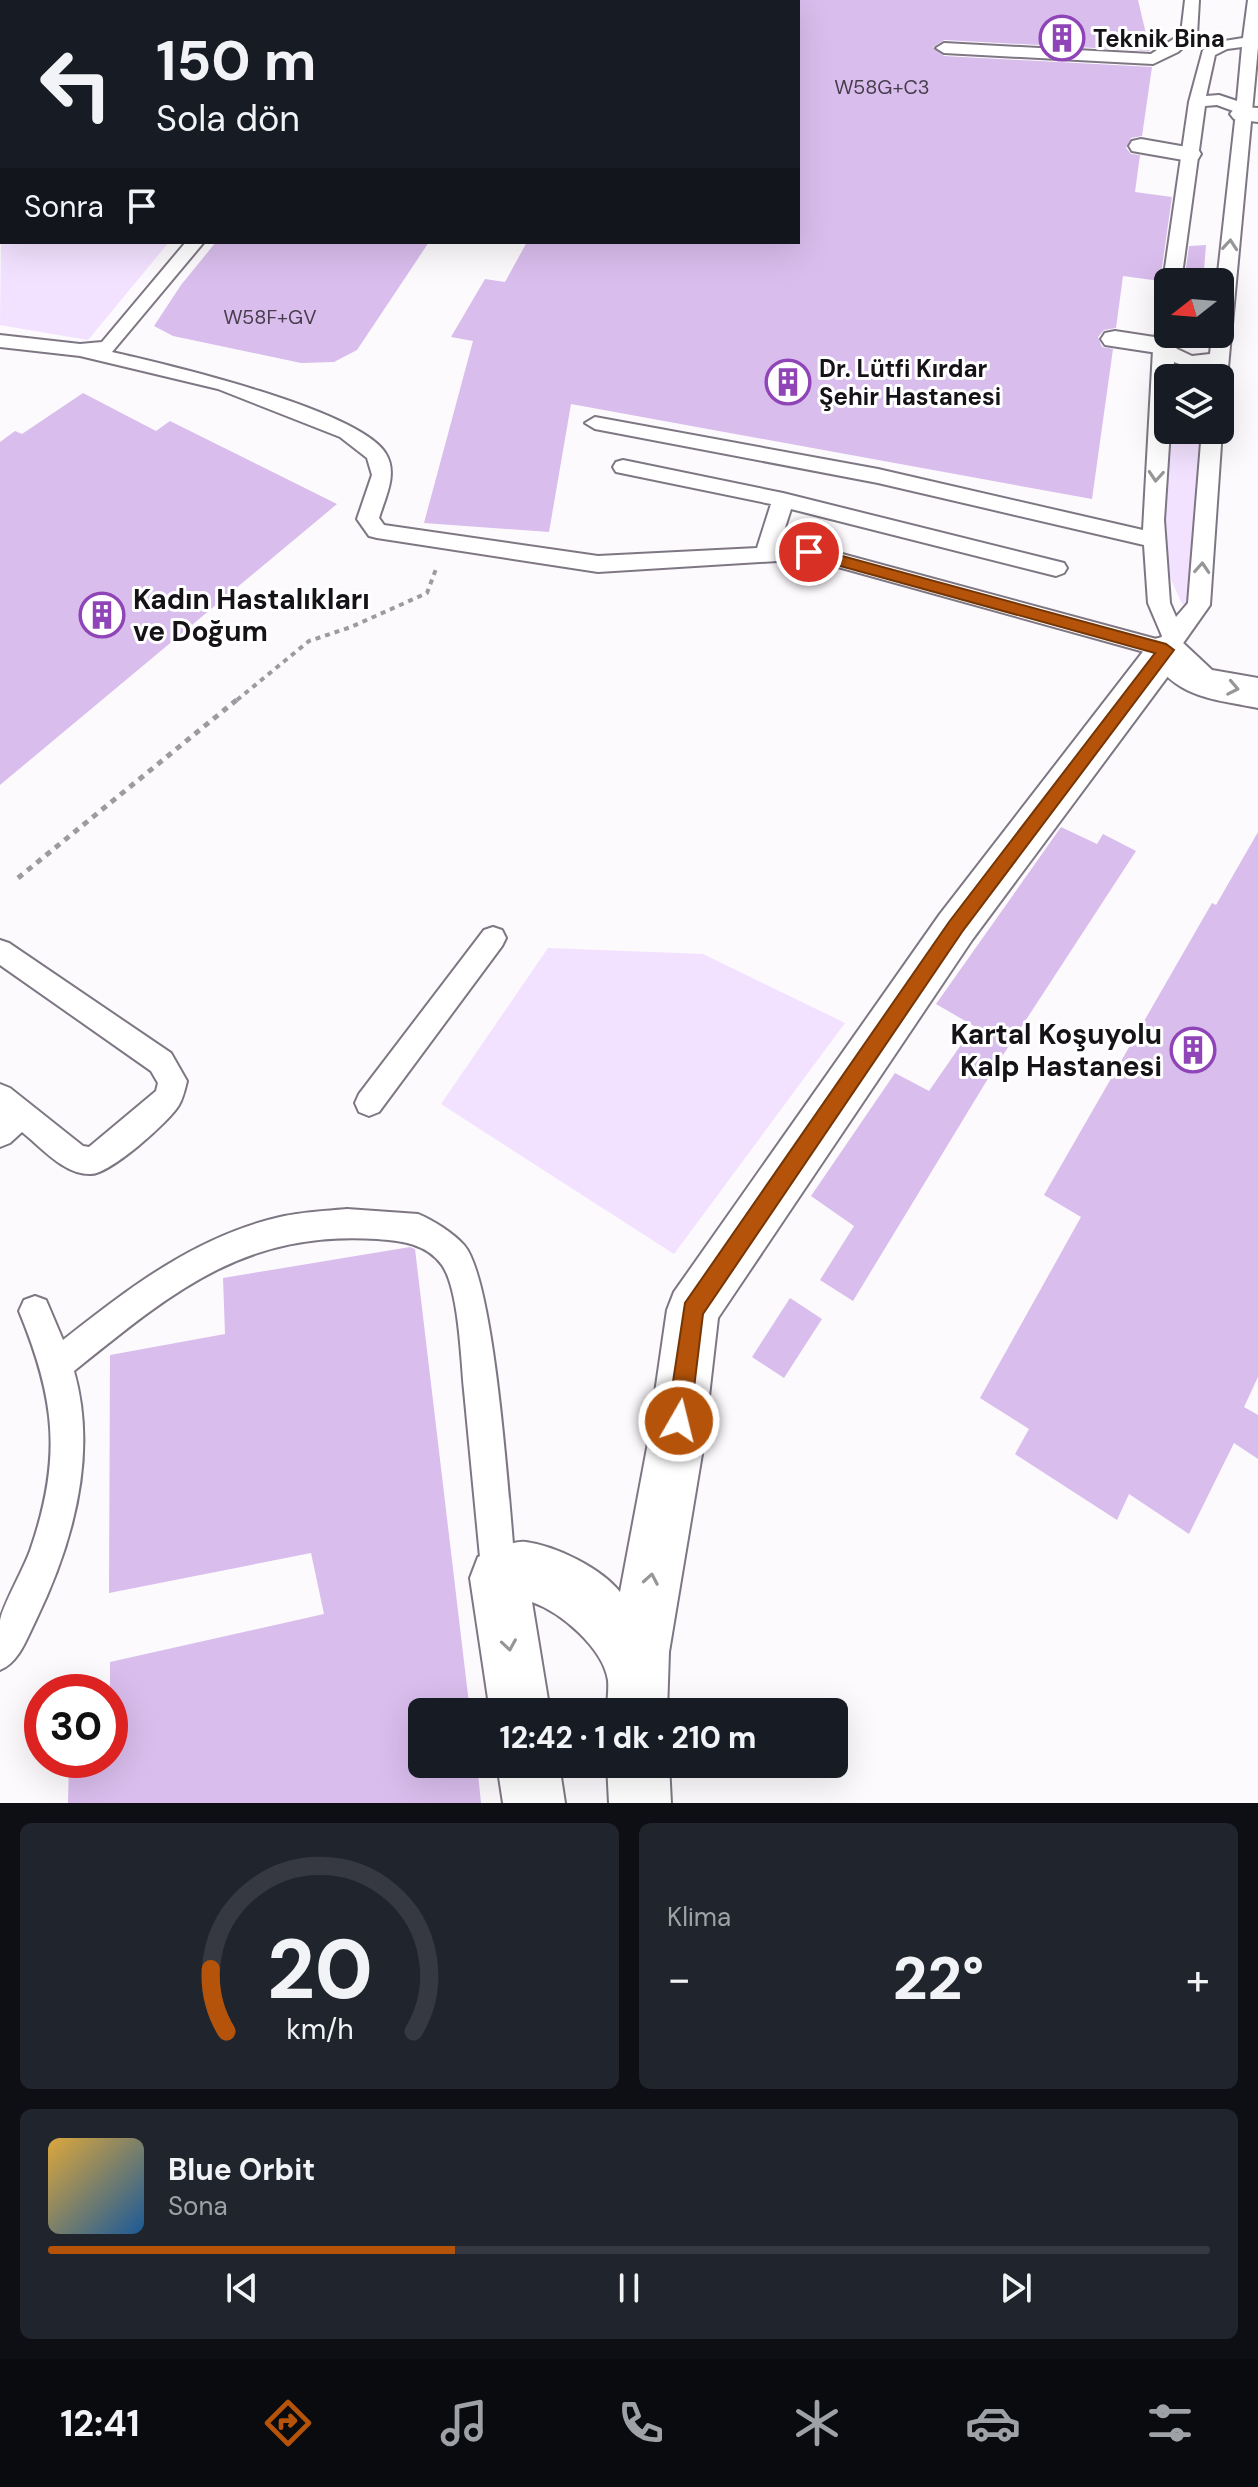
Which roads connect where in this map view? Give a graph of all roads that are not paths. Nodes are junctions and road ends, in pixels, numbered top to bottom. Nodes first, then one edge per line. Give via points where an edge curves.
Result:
1 (1192, 0) edge
2 (1255, 0) edge
3 (1250, 42) junction
4 (944, 48) dead end
5 (1197, 102) junction
6 (1247, 113) edge
7 (1141, 146) dead end
8 (1189, 154) junction
9 (193, 244) edge
10 (1174, 268) edge
11 (1115, 339) dead end
12 (0, 341) edge
13 (1154, 346) edge
14 (1164, 348) joint
15 (80, 350) junction
16 (1198, 364) edge
17 (1219, 364) edge
18 (595, 423) dead end
19 (1211, 444) edge
20 (623, 467) dead end
21 (783, 500) junction
22 (1154, 540) junction
23 (766, 554) junction
24 (1056, 568) dead end
25 (1169, 643) junction
26 (1258, 666) edge
27 (1258, 693) edge
28 (493, 938) dead end
29 (0, 951) edge
30 (369, 1103) dead end
31 (7, 1115) edge
32 (35, 1311) dead end
33 (57, 1365) junction
34 (499, 1578) junction
35 (0, 1652) edge
36 (637, 1696) edge
37 (518, 1698) edge
38 (530, 1778) edge
39 (639, 1778) edge
40 (534, 1803) edge
41 (640, 1803) edge

1 - 4 lane via 1189,35 1153,59
2 - 3 lane
3 - 5 lane via 1208,53
3 - 6 lane
5 - 6 lane via 1219,100
5 - 8 lane
17 -> 6 lane
7 - 8 street
8 - 10 lane
9 - 15 lane via 108,347
11 - 13 street
12 - 15 lane
14 - 16 lane
14 -> 22 lane
15 - 23 lane via 224,384 347,432 377,455 382,475 368,519 377,531 598,564
18 - 22 lane via 878,476
25 -> 19 lane via 1199,605
20 - 21 lane
21 - 23 lane
21 - 24 lane
22 - 25 lane via 1159,603
23 - 25 lane via 809,552
25 - 26 street
25 -> 27 street via 1200,682
36 -> 25 street via 639,1652 693,1310 956,927
28 - 30 lane
29 - 31 lane via 161,1062 173,1081 168,1098 92,1161 76,1158
32 - 33 lane
33 - 34 lane via 138,1300 207,1256 280,1231 347,1223 418,1228 454,1256 472,1310
33 - 35 lane via 66,1410 66,1451 55,1527 37,1581
34 - 36 street via 524,1570 563,1583 592,1603 621,1639
34 -> 37 street
38 - 40 street
39 - 41 street

